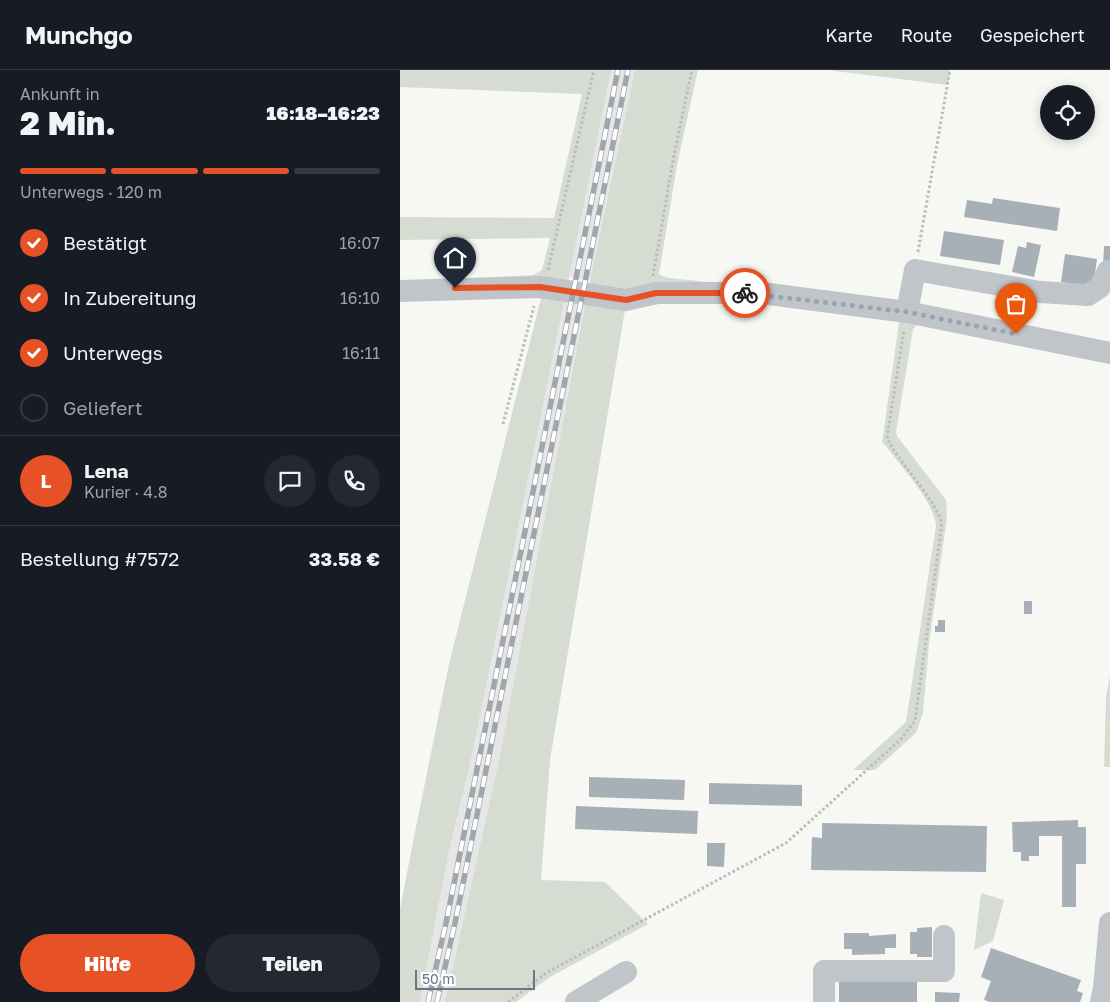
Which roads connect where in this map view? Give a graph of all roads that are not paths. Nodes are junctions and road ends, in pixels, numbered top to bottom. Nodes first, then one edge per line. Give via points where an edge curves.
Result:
1 (1108, 271) dead end
2 (400, 291) edge
3 (907, 312) junction
4 (1110, 353) edge
5 (1110, 923) edge
6 (944, 936) dead end
7 (626, 972) dead end
8 (576, 1002) edge
9 (824, 1002) edge
10 (1101, 1002) edge

1 - 3 street via 1100,287 1088,295 1040,292 915,270
2 - 3 street via 540,287 626,300 650,294 761,293
3 - 4 street
5 - 10 street
6 - 9 street via 944,971 824,971
7 - 8 street

